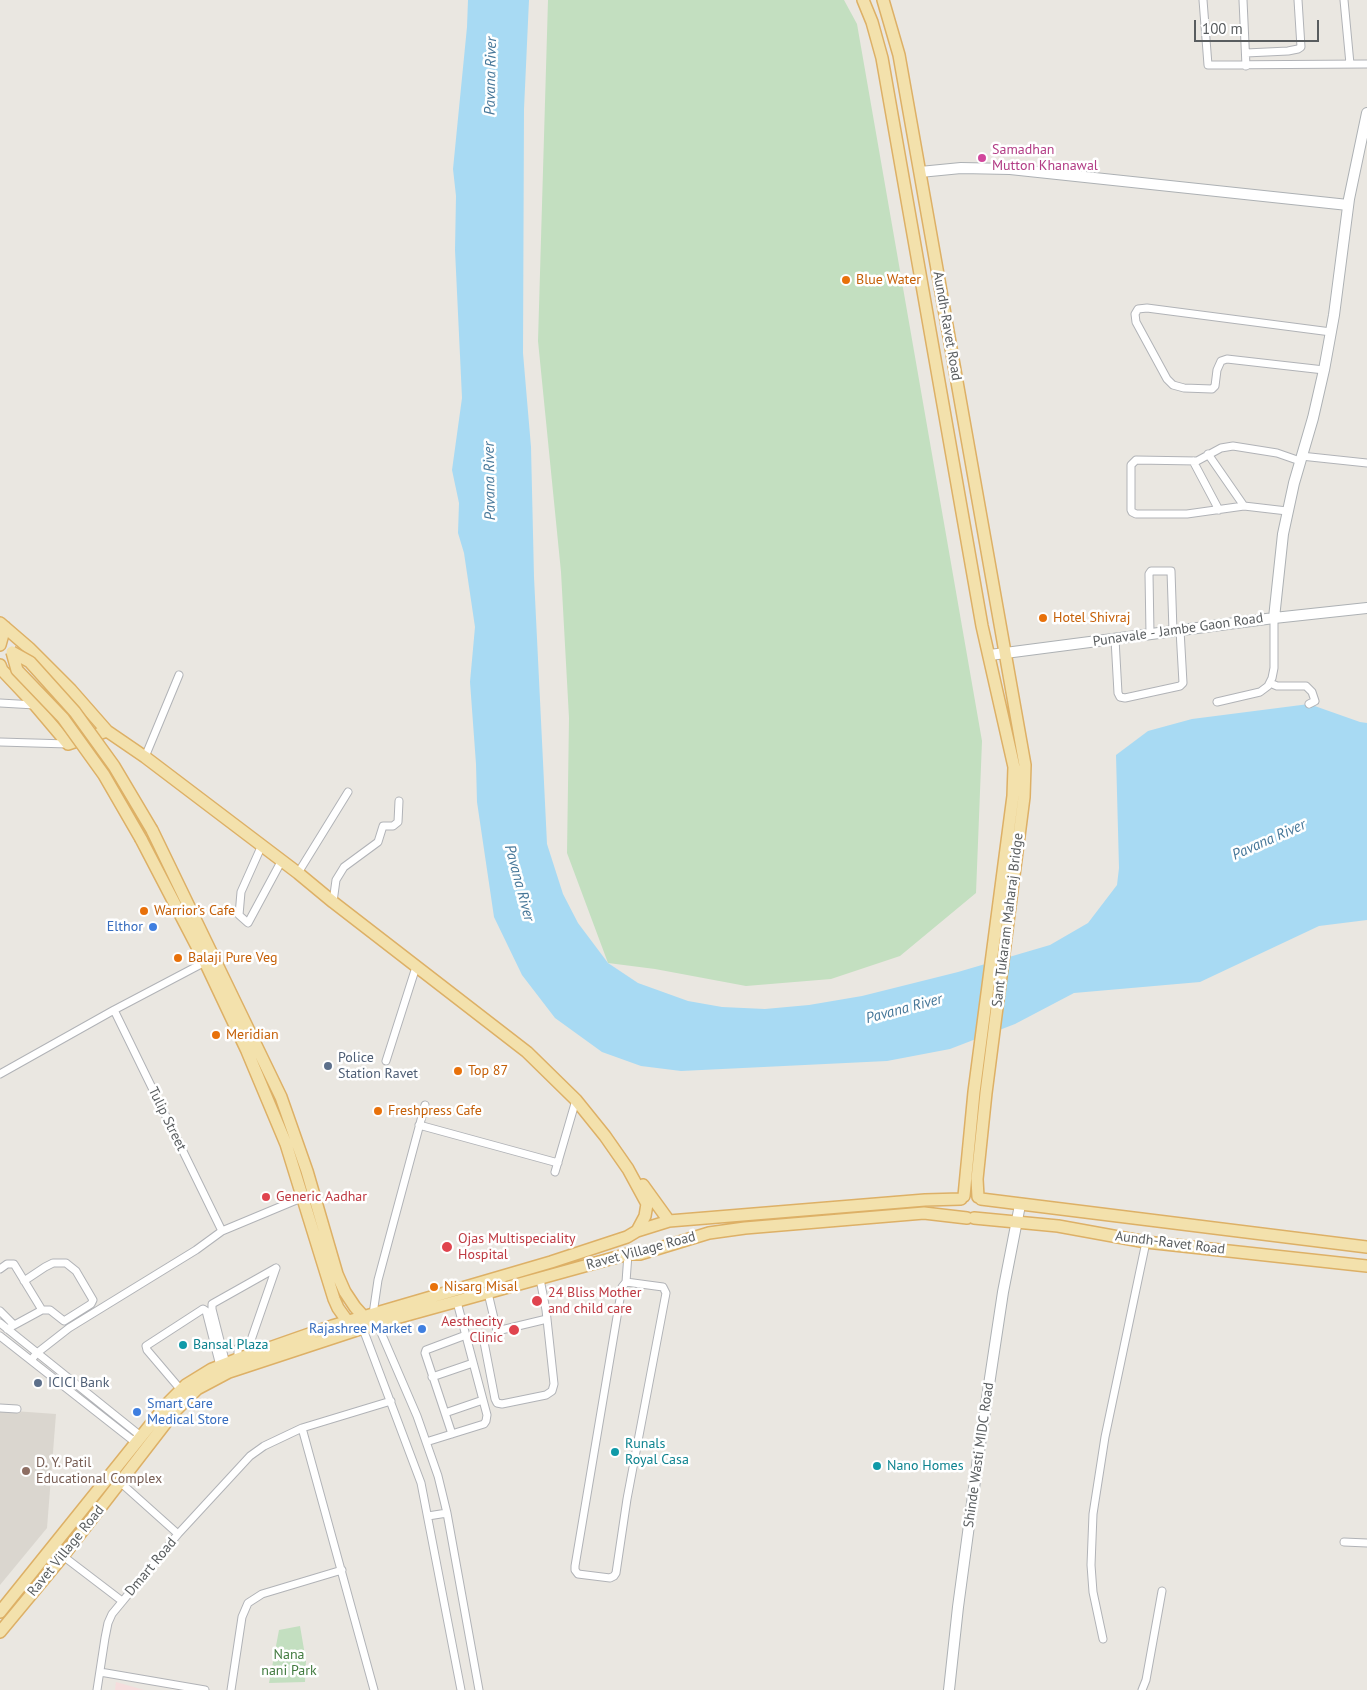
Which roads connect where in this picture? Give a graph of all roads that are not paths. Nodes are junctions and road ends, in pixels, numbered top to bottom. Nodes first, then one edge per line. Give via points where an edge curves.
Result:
1 (883, 0) edge
2 (1203, 0) edge
3 (1242, 0) edge
4 (1298, 0) edge
5 (1344, 0) edge
6 (865, 2) edge
7 (1246, 53) junction
8 (1350, 64) junction
9 (1367, 64) edge
10 (1246, 66) junction
11 (1367, 113) edge
12 (920, 172) junction
13 (1348, 205) junction
14 (1331, 332) junction
15 (1324, 370) junction
16 (1208, 454) junction
17 (1300, 458) junction
18 (1193, 461) junction
19 (1367, 463) edge
20 (1244, 506) junction
21 (1219, 510) junction
22 (1287, 511) junction
23 (1367, 608) edge
24 (1274, 618) junction
25 (2, 625) edge
26 (1176, 630) junction
27 (1150, 634) junction
28 (1115, 638) junction
29 (0, 643) edge
30 (12, 652) junction
31 (1006, 653) junction
32 (990, 655) junction
33 (1, 668) edge
34 (179, 675) dead end
35 (1270, 683) junction
36 (1217, 702) dead end
37 (0, 703) edge
38 (1309, 704) dead end
39 (36, 705) junction
40 (107, 731) junction
41 (0, 742) edge
42 (68, 744) junction
43 (1017, 747) junction
44 (145, 757) junction
45 (348, 792) dead end
46 (400, 801) dead end
47 (262, 845) junction
48 (282, 860) junction
49 (298, 873) junction
50 (333, 902) junction
51 (210, 960) junction
52 (416, 967) junction
53 (114, 1010) junction
54 (386, 1061) dead end
55 (0, 1074) edge
56 (980, 1092) junction
57 (576, 1100) junction
58 (425, 1105) dead end
59 (419, 1125) junction
60 (558, 1163) junction
61 (628, 1169) junction
62 (556, 1172) dead end
63 (314, 1194) junction
64 (963, 1197) junction
65 (302, 1198) junction
66 (980, 1198) junction
67 (1020, 1205) junction
68 (971, 1218) junction
69 (672, 1220) junction
70 (1017, 1222) junction
71 (222, 1231) junction
72 (632, 1234) junction
73 (684, 1240) junction
74 (1146, 1242) junction
75 (1367, 1247) edge
76 (630, 1254) junction
77 (1367, 1266) edge
78 (0, 1269) edge
79 (540, 1279) junction
80 (24, 1281) junction
81 (626, 1282) junction
82 (488, 1293) junction
83 (457, 1302) junction
84 (42, 1310) junction
85 (0, 1312) edge
86 (547, 1319) junction
87 (370, 1321) junction
88 (348, 1322) junction
89 (0, 1324) edge
90 (11, 1327) junction
91 (497, 1331) junction
92 (466, 1335) junction
93 (1, 1338) edge
94 (37, 1353) junction
95 (238, 1358) junction
96 (31, 1360) junction
97 (473, 1363) junction
98 (223, 1365) junction
99 (432, 1376) junction
100 (181, 1390) junction
101 (483, 1400) junction
102 (391, 1401) junction
103 (0, 1408) edge
104 (17, 1409) dead end
105 (445, 1413) junction
106 (302, 1428) junction
107 (452, 1434) junction
108 (426, 1442) junction
109 (143, 1443) junction
110 (121, 1483) junction
111 (446, 1513) junction
112 (428, 1516) junction
113 (178, 1534) junction
114 (1344, 1542) dead end
115 (1367, 1543) edge
116 (63, 1556) junction
117 (342, 1570) junction
118 (1162, 1591) dead end
119 (122, 1601) junction
120 (0, 1612) edge
121 (0, 1632) edge
122 (1103, 1639) dead end
123 (100, 1672) junction
124 (178, 1688) edge
125 (97, 1690) edge
126 (205, 1690) edge
127 (231, 1690) edge
128 (374, 1690) edge
129 (461, 1690) edge
130 (479, 1690) edge
131 (949, 1690) edge
132 (1142, 1690) edge

1 - 12 main road, Aundh-Ravet Road via 899,55
2 - 10 street via 1208,65
3 - 7 street
4 - 7 street via 1301,47 1288,51
5 - 8 street
6 - 32 main road, Aundh-Ravet Road via 882,58 982,626
7 - 10 street
8 - 9 street
8 - 10 street
11 - 13 street
12 - 13 street via 961,168 1010,169
12 - 31 main road, Aundh-Ravet Road
13 - 14 street
14 - 15 street
14 - 15 street via 1147,308 1138,309 1135,314 1136,322 1173,385 1212,389 1217,370 1227,359
15 - 17 street
16 - 17 street via 1233,446
16 - 18 street
16 - 20 street
17 - 19 street
17 - 22 street
18 - 21 street
18 - 21 street via 1132,462 1132,512 1188,514
20 - 21 street
20 - 22 street
22 - 24 street
23 - 24 street, Punavale - Jambe Gaon Road
24 - 26 street, Punavale - Jambe Gaon Road
24 - 35 street via 1274,668
25 - 29 main road
25 - 40 main road via 30,648
26 - 27 street, Punavale - Jambe Gaon Road
26 - 27 street via 1171,571 1151,570
26 - 28 street via 1180,686 1125,698 1118,693
27 - 28 street, Punavale - Jambe Gaon Road
28 - 31 street, Punavale - Jambe Gaon Road
29 - 30 main road
30 - 51 main road, bridge via 18,670 63,718 104,775
30 - 51 main road, bridge via 30,662 75,712 114,766 152,830
31 - 32 street, Punavale - Jambe Gaon Road
31 - 43 main road, Aundh-Ravet Road
32 - 43 main road, Aundh-Ravet Road
33 - 39 main road
34 - 44 street
35 - 36 street via 1260,692
35 - 38 street via 1306,686 1315,700
37 - 39 street
39 - 42 main road
40 - 42 main road
40 - 44 main road
41 - 42 street
43 - 56 main road, Sant Tukaram Maharaj Bridge
44 - 47 main road
45 - 49 street
46 - 50 street via 398,822 384,826 378,842 344,868 336,880
47 - 48 main road
47 - 48 street via 241,892 239,915 248,923
48 - 49 main road
49 - 50 main road
50 - 52 main road
51 - 53 street
51 - 63 main road via 281,1097
51 - 65 main road via 286,1144
52 - 54 street
52 - 57 main road via 527,1052
53 - 55 street
53 - 71 street, Tulip Street
56 - 64 main road
56 - 66 main road via 977,1179
57 - 60 street
57 - 61 main road
58 - 59 street
59 - 60 street
59 - 87 street
60 - 62 street
61 - 69 main road
61 - 72 main road via 647,1204 645,1216
63 - 65 street
63 - 87 main road via 337,1274 345,1292
64 - 66 main road via 971,1194
64 - 68 main road via 959,1210
64 - 69 main road, Ravet Village Road
65 - 71 street
65 - 88 main road via 334,1299
66 - 67 main road, Aundh-Ravet Road
66 - 68 main road via 982,1210
67 - 70 street, Shinde Wasti MIDC Road
67 - 75 main road, Aundh-Ravet Road
68 - 70 main road, Aundh-Ravet Road
68 - 73 main road, Ravet Village Road via 924,1214 850,1219 745,1228
69 - 72 main road, Ravet Village Road
69 - 73 main road via 683,1224
70 - 74 main road, Aundh-Ravet Road
70 - 131 street, Shinde Wasti MIDC Road via 979,1451
71 - 94 street via 69,1328
72 - 76 main road via 626,1246
72 - 87 main road, Ravet Village Road
73 - 76 main road, Ravet Village Road via 640,1254
74 - 77 main road, Aundh-Ravet Road
74 - 122 street via 1104,1444 1093,1514 1093,1592
76 - 79 main road, Ravet Village Road
76 - 81 street
78 - 80 street via 6,1264 14,1264
79 - 82 main road, Ravet Village Road
79 - 86 street
80 - 84 street
80 - 84 street via 53,1263 66,1263 76,1271 93,1300 64,1321 50,1310
81 - 81 street via 662,1287 666,1293 616,1573 610,1578 578,1574 575,1566 622,1287
82 - 83 main road, Ravet Village Road
82 - 91 street
83 - 87 main road, Ravet Village Road
83 - 92 street
84 - 90 street
85 - 90 street
86 - 91 street
86 - 91 street via 554,1384 546,1395 497,1403 484,1342 495,1336
87 - 88 main road
87 - 102 street
87 - 108 street
87 - 109 main road, Ravet Village Road via 212,1380 186,1399
88 - 95 main road, Ravet Village Road
89 - 90 street
90 - 94 street
92 - 97 street
92 - 99 street via 426,1350
93 - 96 street
94 - 96 street
94 - 109 street via 137,1433
95 - 98 main road, Ravet Village Road
95 - 98 street via 238,1348 250,1343 276,1268 212,1304
96 - 109 street via 130,1439
97 - 99 street
97 - 101 street
98 - 100 main road, Ravet Village Road via 196,1378
98 - 100 street via 203,1309 146,1346
99 - 105 street
100 - 109 main road, Ravet Village Road
101 - 105 street
101 - 107 street via 488,1415 484,1424
102 - 106 street
102 - 112 street via 421,1483
103 - 104 street
105 - 107 street
106 - 113 street via 250,1456
106 - 117 street
107 - 108 street
108 - 111 street
109 - 110 main road, Ravet Village Road
109 - 120 main road, Ravet Village Road
110 - 113 street, Dmart Road
110 - 116 main road, Ravet Village Road
111 - 112 street
111 - 130 street
112 - 129 street
113 - 119 street, Dmart Road
114 - 115 street
116 - 119 street
116 - 121 main road, Ravet Village Road
117 - 127 street via 262,1594 248,1603 242,1617
117 - 128 street
118 - 132 street
119 - 123 street, Dmart Road via 108,1623
123 - 124 street
123 - 125 street, Dmart Road
124 - 126 street

